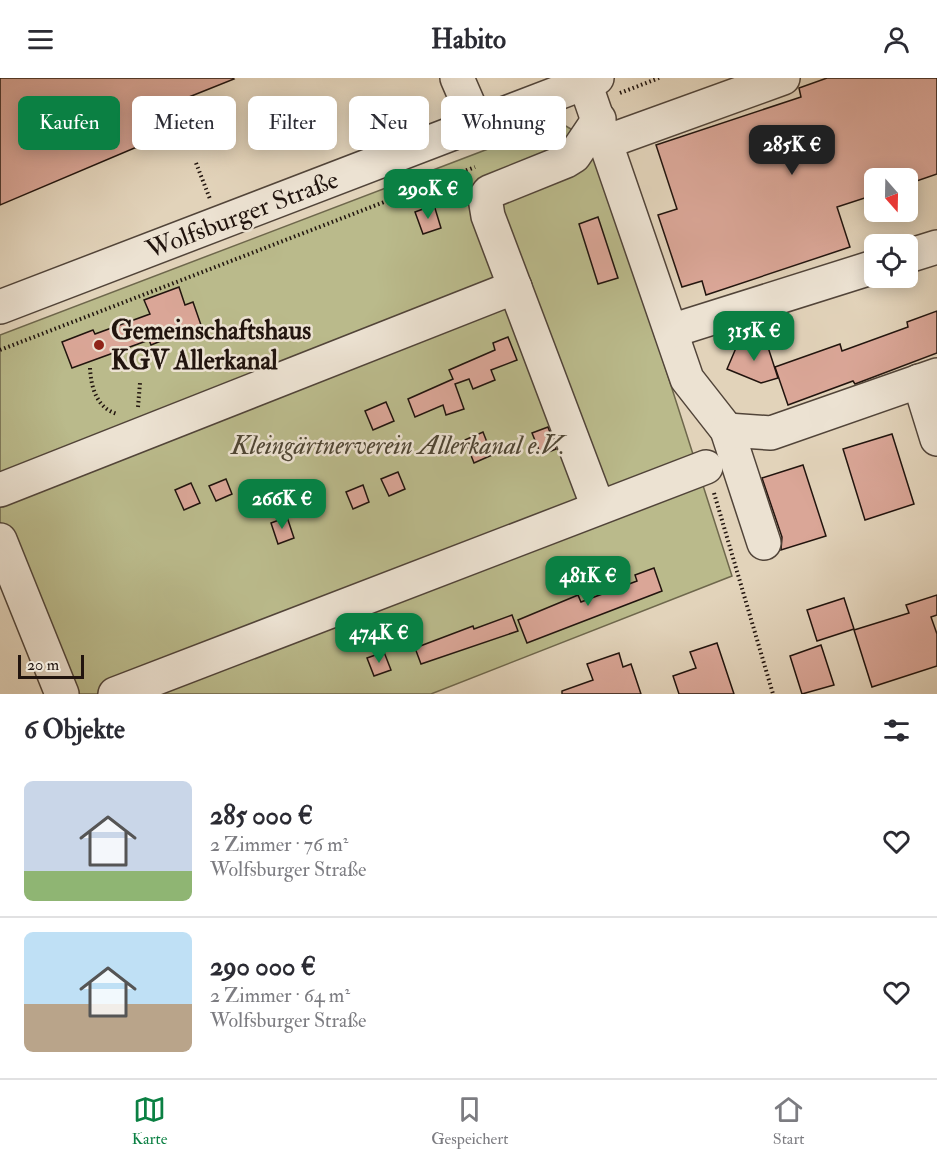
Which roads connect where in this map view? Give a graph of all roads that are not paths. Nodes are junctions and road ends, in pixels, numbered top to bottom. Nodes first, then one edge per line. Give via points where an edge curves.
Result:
1 (457, 78) edge
2 (783, 78) edge
3 (465, 96) edge
4 (591, 98) edge
5 (566, 104) edge
6 (441, 138) edge
7 (937, 247) edge
8 (918, 253) edge
9 (864, 270) edge
10 (516, 287) junction
11 (0, 308) edge
12 (671, 332) junction
13 (928, 378) edge
14 (727, 430) junction
15 (937, 439) edge
16 (706, 467) road end
17 (0, 490) edge
18 (598, 507) junction
19 (0, 540) edge
20 (764, 543) dead end
21 (62, 694) edge
22 (115, 694) edge

1 - 3 street
2 - 4 street, Wolfsburger Straße
4 - 5 street, Wolfsburger Straße
4 - 10 street via 574,156 489,192 485,198 488,216
4 - 12 street
6 - 11 street, Wolfsburger Straße
7 - 8 street
9 - 12 street
10 - 17 street
10 - 18 street
12 - 14 street via 687,380
13 - 14 street via 771,433
13 - 15 street
14 - 20 street
16 - 18 street
18 - 22 street
19 - 21 street

